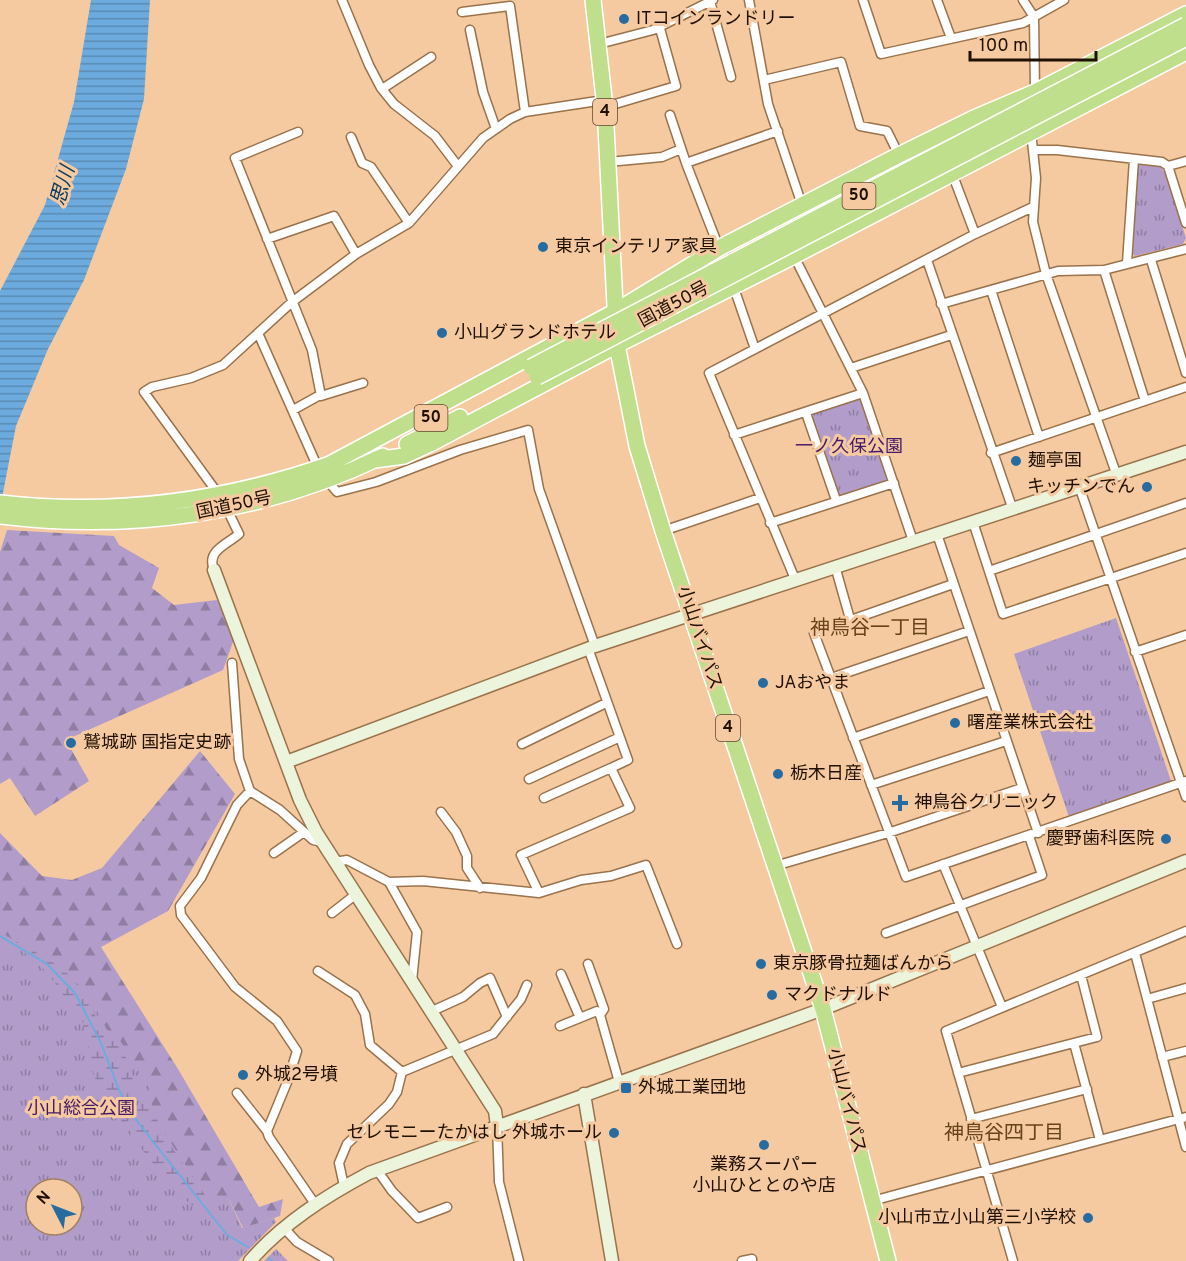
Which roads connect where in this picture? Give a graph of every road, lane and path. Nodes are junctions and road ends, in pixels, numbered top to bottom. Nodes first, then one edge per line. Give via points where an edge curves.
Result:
1 (342, 0) edge
2 (593, 0) edge
3 (749, 0) edge
4 (863, 0) edge
5 (938, 0) edge
6 (1023, 0) edge
7 (1064, 0) edge
8 (712, 1) edge
9 (462, 12) dead end
10 (1186, 14) edge
11 (1034, 17) junction
12 (659, 25) junction
13 (1186, 25) edge
14 (470, 30) dead end
15 (951, 38) junction
16 (1186, 38) edge
17 (598, 44) junction
18 (1186, 51) edge
19 (432, 57) dead end
20 (731, 77) dead end
21 (764, 80) junction
22 (382, 89) junction
23 (1035, 92) junction
24 (605, 104) junction
25 (525, 112) junction
26 (670, 115) dead end
27 (496, 129) junction
28 (777, 131) junction
29 (298, 132) dead end
30 (1031, 132) junction
31 (351, 137) dead end
32 (681, 149) junction
33 (1035, 150) junction
34 (898, 155) junction
35 (1134, 159) junction
36 (1186, 161) edge
37 (608, 162) junction
38 (686, 163) junction
39 (457, 165) junction
40 (1168, 166) junction
41 (952, 173) junction
42 (802, 206) junction
43 (1033, 207) junction
44 (409, 223) junction
45 (1186, 223) edge
46 (975, 234) junction
47 (267, 239) junction
48 (719, 249) junction
49 (1186, 249) edge
50 (356, 254) junction
51 (794, 256) junction
52 (927, 260) junction
53 (1150, 260) junction
54 (1127, 263) junction
55 (1104, 270) junction
56 (1046, 274) junction
57 (733, 285) junction
58 (991, 290) junction
59 (292, 302) junction
60 (941, 304) junction
61 (616, 311) junction
62 (823, 314) junction
63 (258, 333) junction
64 (951, 335) junction
65 (616, 345) junction
66 (755, 349) junction
67 (851, 368) junction
68 (534, 372) junction
69 (1186, 373) edge
70 (363, 383) dead end
71 (1186, 387) edge
72 (863, 393) junction
73 (320, 394) junction
74 (1145, 401) junction
75 (293, 410) junction
76 (806, 413) junction
77 (1095, 419) junction
78 (735, 435) junction
79 (1039, 437) junction
80 (1186, 452) edge
81 (991, 453) junction
82 (375, 460) junction
83 (324, 471) junction
84 (1117, 476) junction
85 (894, 483) junction
86 (1080, 489) junction
87 (219, 495) junction
88 (760, 498) junction
89 (836, 500) junction
90 (0, 503) edge
91 (1186, 503) edge
92 (227, 509) junction
93 (1013, 510) junction
94 (0, 516) edge
95 (91, 516) junction
96 (973, 522) junction
97 (770, 523) junction
98 (663, 531) junction
99 (937, 534) junction
100 (1095, 535) junction
101 (913, 541) junction
102 (1186, 553) edge
103 (835, 566) junction
104 (214, 570) joint
105 (989, 571) junction
106 (795, 579) junction
107 (1111, 580) junction
108 (953, 584) junction
109 (691, 613) junction
110 (850, 619) junction
111 (969, 631) junction
112 (1186, 635) edge
113 (591, 647) junction
114 (1135, 652) junction
115 (232, 663) dead end
116 (831, 678) junction
117 (989, 691) junction
118 (606, 703) junction
119 (618, 738) junction
120 (853, 738) junction
121 (1006, 741) junction
122 (522, 744) dead end
123 (286, 762) junction
124 (611, 768) junction
125 (529, 779) dead end
126 (1183, 782) edge
127 (871, 785) junction
128 (1022, 788) junction
129 (250, 791) junction
130 (1186, 797) edge
131 (544, 798) dead end
132 (441, 812) dead end
133 (304, 832) junction
134 (888, 833) junction
135 (1033, 834) junction
136 (322, 842) junction
137 (274, 853) dead end
138 (1186, 861) edge
139 (334, 862) junction
140 (943, 864) junction
141 (775, 866) junction
142 (388, 882) junction
143 (480, 888) junction
144 (538, 893) junction
145 (355, 895) junction
146 (959, 905) junction
147 (332, 913) dead end
148 (1186, 931) edge
149 (886, 933) dead end
150 (676, 944) dead end
151 (977, 948) junction
152 (1134, 953) junction
153 (588, 964) dead end
154 (318, 970) dead end
155 (561, 974) dead end
156 (1081, 975) junction
157 (412, 984) junction
158 (527, 985) dead end
159 (1186, 988) edge
160 (1147, 999) junction
161 (1002, 1007) junction
162 (823, 1009) junction
163 (430, 1012) junction
164 (600, 1015) junction
165 (507, 1017) junction
166 (580, 1018) junction
167 (560, 1026) dead end
168 (1074, 1043) junction
169 (455, 1051) junction
170 (1186, 1051) edge
171 (1162, 1057) junction
172 (402, 1071) junction
173 (958, 1073) junction
174 (619, 1082) junction
175 (1087, 1089) junction
176 (237, 1093) dead end
177 (584, 1094) junction
178 (1182, 1118) edge
179 (971, 1119) junction
180 (497, 1125) junction
181 (267, 1131) junction
182 (1100, 1140) junction
183 (1186, 1148) edge
184 (377, 1170) junction
185 (987, 1171) junction
186 (344, 1186) junction
187 (872, 1201) junction
188 (315, 1204) junction
189 (447, 1207) dead end
190 (284, 1228) junction
191 (752, 1259) dead end
192 (250, 1261) edge
193 (329, 1261) edge
194 (519, 1261) edge
195 (612, 1261) edge
196 (742, 1261) edge
197 (888, 1261) edge
198 (1013, 1261) edge

1 - 22 street
2 - 17 highway, 小山バイパス / 4
3 - 21 street
4 - 15 street via 881,54
5 - 15 street
6 - 11 street
7 - 11 street
8 - 12 street
8 - 20 street
9 - 25 street via 510,6
10 - 23 highway
11 - 15 street via 1023,23
11 - 23 street
12 - 17 street
12 - 24 street via 676,86
13 - 68 highway, 国道50号 / 50, bridge
14 - 27 street via 483,92
16 - 68 highway, 国道50号 / 50, bridge
17 - 24 highway, 小山バイパス / 4
18 - 30 highway
19 - 22 street
21 - 28 street
21 - 34 street via 841,63 860,126 887,131
22 - 39 street via 394,104 435,136
23 - 34 highway
24 - 25 street
24 - 37 highway, 小山バイパス / 4
25 - 27 street
26 - 32 street
27 - 39 street
28 - 38 street
28 - 42 street
29 - 47 street via 235,158
30 - 33 street
30 - 41 highway
31 - 44 street via 362,163 371,167
32 - 37 street via 662,157
32 - 38 street
33 - 35 street
33 - 43 street
34 - 42 highway
35 - 40 street
35 - 54 street
36 - 40 street
37 - 61 highway, 小山バイパス / 4
38 - 48 street
39 - 44 street
40 - 45 street
41 - 46 street
41 - 51 highway
42 - 48 highway
43 - 46 street
43 - 56 street
44 - 50 street
46 - 52 street
47 - 50 street via 333,216
47 - 59 street
48 - 61 highway
49 - 53 street
50 - 59 street
51 - 57 highway
51 - 62 street
52 - 60 street
52 - 62 street
53 - 54 street
53 - 69 street
54 - 55 street
55 - 56 street
55 - 74 street
56 - 58 street
56 - 77 street
57 - 65 highway
57 - 66 street
58 - 60 street
58 - 79 street
59 - 63 street
59 - 73 street via 312,350
60 - 64 street
61 - 65 highway, 小山バイパス / 4
61 - 83 highway
62 - 66 street
62 - 67 street
63 - 75 street
63 - 87 street via 223,365 144,392
64 - 67 street
64 - 81 street
65 - 82 highway via 432,443 404,456
65 - 98 highway, 小山バイパス / 4 via 637,446
66 - 78 street via 709,373
67 - 72 street
68 - 82 highway, 国道50号 / 50
68 - 83 highway, 国道50号 / 50
70 - 73 street via 325,397
71 - 74 street
72 - 76 street
72 - 85 street
73 - 75 street
74 - 77 street
75 - 83 street
76 - 78 street
76 - 89 street
77 - 79 street
77 - 84 street
78 - 88 street
79 - 81 street
80 - 84 street
81 - 93 street
82 - 83 highway, 国道50号 / 50
83 - 87 highway, 国道50号 / 50
83 - 92 highway, 国道50号 / 50 via 275,497
83 - 113 street via 337,492 528,430 539,489
84 - 86 street
85 - 89 street
85 - 101 street
86 - 93 street
86 - 100 street
87 - 92 street
87 - 95 highway, 国道50号 / 50
88 - 97 street
88 - 98 street
89 - 97 street
90 - 95 highway, 国道50号 / 50
91 - 100 street
92 - 95 highway, 国道50号 / 50 via 158,519
92 - 104 street via 239,534 213,555 210,562
93 - 96 street
94 - 95 highway, 国道50号 / 50
96 - 99 street
96 - 105 street
97 - 106 street
98 - 109 highway, 小山バイパス / 4
99 - 101 street
99 - 108 street
100 - 105 street
100 - 107 street
101 - 103 street
102 - 107 street
103 - 106 street
103 - 110 street
104 - 123 street
105 - 107 street via 1003,614
106 - 109 street
107 - 114 street
108 - 110 street
108 - 111 street
109 - 113 street
109 - 141 highway, 小山バイパス / 4
110 - 116 street via 814,633
111 - 116 street
111 - 117 street
112 - 114 street
113 - 118 street
113 - 123 street
114 - 126 street
115 - 129 street via 239,759
116 - 120 street
117 - 120 street
117 - 121 street
118 - 119 street
118 - 122 street
119 - 124 street via 628,760
119 - 125 street
120 - 127 street
121 - 127 street
121 - 128 street
123 - 136 street
124 - 131 street
124 - 144 street via 630,808 521,855
126 - 130 street
126 - 135 street
127 - 134 street
128 - 134 street
128 - 135 street
129 - 133 street via 280,810
129 - 181 street via 237,805 201,878 180,906 181,915 236,987 277,1021 297,1051
132 - 143 street via 456,832 467,855 467,868
133 - 136 street
133 - 137 street
134 - 140 street via 906,877
134 - 141 street
135 - 140 street
135 - 146 street via 1042,875
136 - 139 street
138 - 151 street
139 - 142 street via 347,860
139 - 145 street
140 - 146 street
141 - 162 highway, 小山バイパス / 4
142 - 143 street via 423,881
142 - 157 street via 417,932
143 - 144 street
144 - 150 street via 646,865
145 - 147 street
145 - 157 street
146 - 149 street
146 - 151 street
148 - 152 street
151 - 161 street
151 - 162 street
152 - 156 street
152 - 160 street
153 - 164 street via 603,1009
154 - 172 street via 355,995 365,1014 370,1044
155 - 166 street
156 - 161 street
156 - 168 street via 1097,1037
157 - 163 street
158 - 165 street
159 - 160 street
160 - 171 street
161 - 173 street via 946,1031
162 - 174 street
162 - 187 highway, 小山バイパス / 4
163 - 165 street via 463,997 490,978
163 - 169 street
164 - 166 street via 597,1011
164 - 174 street
165 - 169 street via 493,1034
166 - 167 street
168 - 173 street
168 - 175 street
169 - 172 street
169 - 180 street via 495,1111
170 - 171 street
171 - 178 street
172 - 186 street via 397,1092 388,1104 347,1144 339,1162
173 - 179 street
174 - 177 street
175 - 179 street
175 - 182 street
176 - 181 street
177 - 180 street
177 - 195 street
178 - 182 street
178 - 183 street
179 - 185 street
180 - 184 street
180 - 194 street via 499,1182
181 - 188 street
182 - 185 street
184 - 186 street
184 - 189 street via 418,1218
185 - 187 street
185 - 198 street
186 - 188 street
187 - 197 highway, 小山バイパス / 4
188 - 190 street
190 - 192 street
190 - 193 street via 297,1242
191 - 196 street

